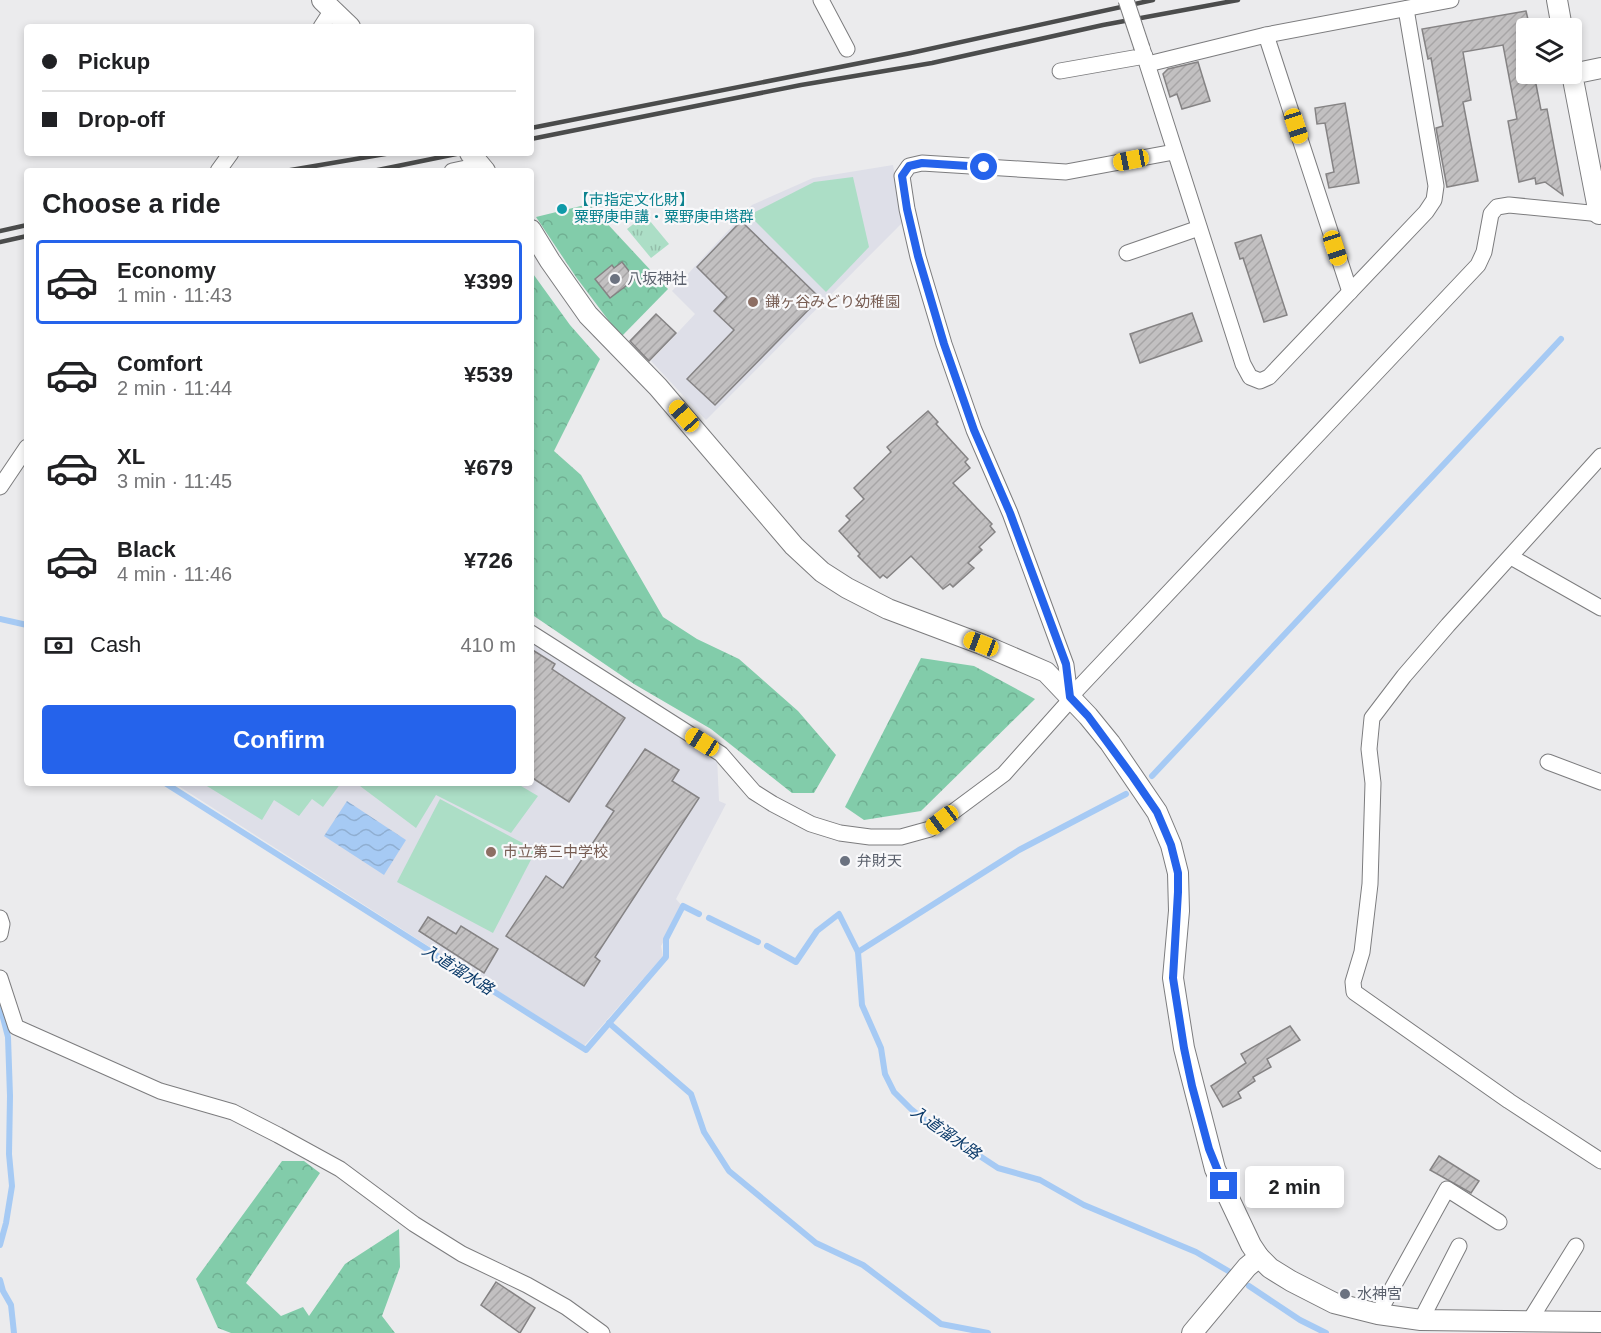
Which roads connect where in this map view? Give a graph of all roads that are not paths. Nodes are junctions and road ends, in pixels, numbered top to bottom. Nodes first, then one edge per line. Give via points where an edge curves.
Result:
1 (821, 0) edge
2 (1126, 0) edge
3 (1451, 0) edge
4 (1557, 0) edge
5 (327, 5) edge
6 (1406, 9) junction
7 (1561, 18) edge
8 (322, 24) edge
9 (347, 24) edge
10 (1266, 35) junction
11 (847, 48) dead end
12 (1145, 56) junction
13 (1601, 68) edge
14 (1060, 71) dead end
15 (1582, 72) edge
16 (1574, 84) edge
17 (1174, 152) junction
18 (479, 163) edge
19 (462, 168) edge
20 (1600, 214) edge
21 (1199, 228) junction
22 (534, 235) edge
23 (1127, 252) dead end
24 (1350, 292) junction
25 (24, 451) edge
26 (1601, 456) edge
27 (0, 487) edge
28 (1511, 556) junction
29 (1601, 608) edge
30 (534, 635) edge
31 (1071, 698) junction
32 (1548, 762) dead end
33 (1601, 782) edge
34 (0, 918) edge
35 (0, 934) edge
36 (0, 978) edge
37 (1601, 1161) edge
38 (1499, 1222) dead end
39 (1460, 1246) dead end
40 (1576, 1246) dead end
41 (1259, 1257) junction
42 (1378, 1314) junction
43 (1420, 1320) junction
44 (1530, 1320) junction
45 (1601, 1322) edge
46 (602, 1333) edge
47 (1192, 1333) edge

1 - 11 street
2 - 12 street, bridge
3 - 6 street
4 - 7 street
5 - 8 street
5 - 9 street
6 - 10 street
6 - 24 street via 1436,186 1434,200
10 - 12 street
10 - 24 street
12 - 14 street
12 - 17 street
13 - 15 street
16 - 20 street
17 - 21 street
17 - 31 street via 1066,172 922,163 909,166 902,176 918,256 944,344 1066,664
18 - 19 street
20 - 31 street via 1497,207 1491,214 1478,265
21 - 23 street
21 - 24 street via 1250,377 1260,381 1269,377
22 - 31 street via 588,315 658,387 794,546 822,572 888,609 1046,672
25 - 27 street
26 - 28 street
28 - 29 street
28 - 37 street via 1404,676 1372,718 1370,884 1354,992
30 - 31 street via 721,754 754,792 811,824 870,837 901,837 930,828 1004,774
31 - 41 street via 1157,812 1171,845 1178,873 1173,978 1184,1048 1215,1169
32 - 33 street
34 - 35 street
36 - 46 street via 16,1027 160,1091 233,1112 278,1135 340,1169 462,1254 566,1306
38 - 42 street via 1447,1189
39 - 43 street
40 - 44 street
41 - 42 street via 1291,1281 1334,1303
41 - 47 street
42 - 43 street
43 - 44 street
44 - 45 street

